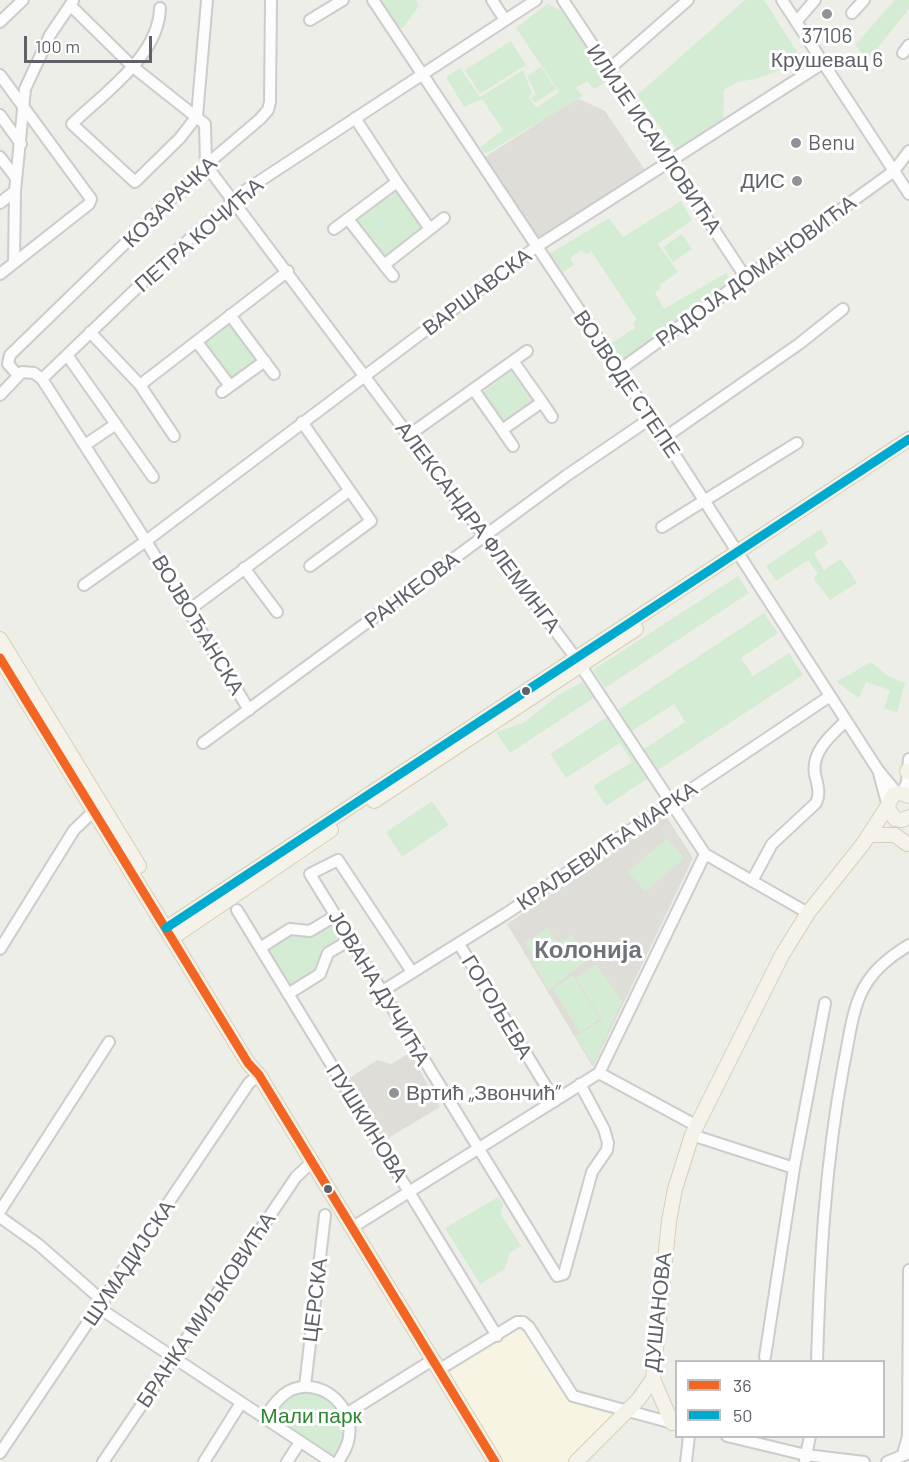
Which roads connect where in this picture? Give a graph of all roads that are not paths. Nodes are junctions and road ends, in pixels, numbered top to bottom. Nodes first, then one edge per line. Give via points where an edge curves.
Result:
1 (23, 0) edge
2 (207, 0) edge
3 (271, 0) edge
4 (343, 0) edge
5 (373, 0) edge
6 (492, 0) edge
7 (536, 0) edge
8 (688, 0) edge
9 (782, 0) edge
10 (815, 0) edge
11 (864, 0) edge
12 (566, 1) edge
13 (72, 3) edge
14 (160, 8) dead end
15 (852, 13) dead end
16 (310, 20) dead end
17 (505, 20) junction
18 (0, 22) edge
19 (796, 22) junction
20 (824, 63) junction
21 (132, 66) junction
22 (608, 70) junction
23 (424, 74) junction
24 (0, 75) edge
25 (23, 106) junction
26 (0, 115) edge
27 (197, 116) junction
28 (355, 117) junction
29 (21, 144) junction
30 (909, 150) edge
31 (0, 157) edge
32 (669, 163) junction
33 (207, 165) junction
34 (894, 171) junction
35 (16, 178) junction
36 (397, 182) junction
37 (15, 191) junction
38 (909, 194) edge
39 (234, 199) junction
40 (0, 203) edge
41 (444, 218) dead end
42 (348, 219) junction
43 (334, 229) dead end
44 (430, 229) junction
45 (536, 247) junction
46 (14, 263) junction
47 (384, 265) junction
48 (288, 271) junction
49 (0, 274) edge
50 (393, 276) dead end
51 (746, 278) junction
52 (843, 309) dead end
53 (230, 315) junction
54 (90, 332) junction
55 (196, 342) junction
56 (527, 351) dead end
57 (67, 355) junction
58 (265, 361) junction
59 (513, 361) junction
60 (618, 371) junction
61 (274, 374) dead end
62 (18, 375) junction
63 (365, 376) junction
64 (42, 379) junction
65 (140, 385) junction
66 (474, 390) junction
67 (0, 395) edge
68 (542, 402) junction
69 (552, 417) dead end
70 (651, 418) junction
71 (302, 422) junction
72 (116, 424) junction
73 (502, 430) junction
74 (409, 435) junction
75 (174, 436) dead end
76 (664, 438) junction
77 (909, 439) edge
78 (797, 443) dead end
79 (86, 445) junction
80 (513, 446) dead end
81 (909, 449) edge
82 (153, 477) dead end
83 (349, 491) junction
84 (704, 500) junction
85 (662, 527) dead end
86 (485, 536) junction
87 (146, 541) junction
88 (739, 556) junction
89 (310, 566) dead end
90 (244, 568) junction
91 (84, 585) dead end
92 (189, 610) junction
93 (277, 612) dead end
94 (1, 642) edge
95 (0, 658) edge
96 (578, 662) junction
97 (830, 696) junction
98 (249, 710) junction
99 (846, 721) junction
100 (203, 743) dead end
101 (908, 768) edge
102 (900, 802) edge
103 (672, 803) junction
104 (98, 807) junction
105 (868, 840) junction
106 (908, 846) edge
107 (705, 854) junction
108 (752, 881) junction
109 (237, 910) dead end
110 (808, 913) junction
111 (335, 916) junction
112 (173, 931) junction
113 (350, 940) junction
114 (459, 944) junction
115 (909, 945) edge
116 (260, 948) junction
117 (0, 949) edge
118 (412, 972) junction
119 (381, 992) junction
120 (288, 994) junction
121 (825, 1003) dead end
122 (109, 1042) dead end
123 (599, 1073) junction
124 (260, 1075) junction
125 (580, 1084) junction
126 (555, 1101) junction
127 (694, 1131) junction
128 (476, 1148) junction
129 (313, 1161) junction
130 (794, 1168) junction
131 (409, 1191) junction
132 (0, 1211) edge
133 (324, 1215) dead end
134 (0, 1217) edge
135 (353, 1227) junction
136 (909, 1270) edge
137 (101, 1305) junction
138 (497, 1335) junction
139 (765, 1358) dead end
140 (174, 1359) junction
141 (818, 1360) edge
142 (437, 1364) junction
143 (653, 1379) junction
144 (305, 1386) junction
145 (241, 1403) junction
146 (628, 1410) junction
147 (346, 1414) junction
148 (264, 1418) junction
149 (674, 1424) edge
150 (908, 1436) edge
151 (689, 1438) edge
152 (731, 1438) edge
153 (810, 1438) edge
154 (300, 1442) junction
155 (0, 1453) edge
156 (902, 1457) edge
157 (805, 1459) edge
158 (103, 1462) edge
159 (204, 1462) edge
160 (287, 1462) edge
161 (332, 1462) edge
162 (338, 1462) edge
163 (495, 1462) edge
164 (576, 1462) edge
165 (686, 1462) edge
166 (864, 1462) edge
167 (887, 1462) edge

1 - 18 street
2 - 27 street
3 - 33 street, КОЗАРАЧКА via 268,110
4 - 16 street
5 - 23 street, ВОЈВОДЕ СТЕПЕ
6 - 17 street
7 - 17 street, ПЕТРА КОЧИЋА
8 - 22 street
9 - 19 street
10 - 19 street
11 - 15 street
12 - 22 street, ИЛИЈЕ ИСАИЛОВИЋА
13 - 21 street
13 - 25 street via 39,55
14 - 21 street via 157,31
17 - 23 street, ПЕТРА КОЧИЋА
19 - 20 street
20 - 32 street, ВАРШАВСКА
20 - 34 street
21 - 27 street
21 - 27 street via 72,124 135,182
22 - 32 street, ИЛИЈЕ ИСАИЛОВИЋА
23 - 28 street, ПЕТРА КОЧИЋА
23 - 45 street, ВОЈВОДЕ СТЕПЕ
24 - 25 street
25 - 29 street
25 - 46 street via 91,199
26 - 29 street
27 - 33 street via 207,130
28 - 36 street
28 - 39 street, ПЕТРА КОЧИЋА
29 - 35 street
30 - 34 street, РАДОЈА ДОМАНОВИЋА
31 - 35 street
32 - 45 street, ВАРШАВСКА
32 - 51 street, ИЛИЈЕ ИСАИЛОВИЋА
33 - 39 street, АЛЕКСАНДРА ФЛЕМИНГА
33 - 62 street, КОЗАРАЧКА via 10,355 8,364
34 - 38 street
34 - 51 street, РАДОЈА ДОМАНОВИЋА
35 - 37 street
36 - 42 street
36 - 44 street
37 - 40 street
37 - 46 street
39 - 48 street, АЛЕКСАНДРА ФЛЕМИНГА
39 - 54 street, ПЕТРА КОЧИЋА
41 - 44 street
42 - 43 street
42 - 47 street
44 - 47 street
45 - 60 street, ВОЈВОДЕ СТЕПЕ
45 - 63 street, ВАРШАВСКА
46 - 49 street
47 - 50 street
48 - 53 street
48 - 63 street, АЛЕКСАНДРА ФЛЕМИНГА
51 - 60 street, РАДОЈА ДОМАНОВИЋА
52 - 76 street
53 - 55 street
53 - 58 street
54 - 57 street, ПЕТРА КОЧИЋА
54 - 65 street
55 - 58 street via 226,389
55 - 65 street
56 - 59 street
57 - 64 street, ПЕТРА КОЧИЋА
57 - 72 street
58 - 61 street
59 - 66 street
59 - 68 street
60 - 70 street, ВОЈВОДЕ СТЕПЕ
62 - 64 street via 27,372
62 - 67 street
63 - 71 street, ВАРШАВСКА
63 - 74 street, АЛЕКСАНДРА ФЛЕМИНГА
64 - 79 street, ВОЈВОЂАНСКА
65 - 75 street
66 - 73 street
66 - 74 street
68 - 69 street
68 - 73 street
70 - 76 street, ВОЈВОДЕ СТЕПЕ
70 - 86 street, РАНКЕОВА
71 - 83 street
71 - 87 street, ВАРШАВСКА
72 - 79 street
72 - 82 street
73 - 80 street
74 - 86 street, АЛЕКСАНДРА ФЛЕМИНГА
76 - 84 street, ВОЈВОДЕ СТЕПЕ
77 - 88 main road
78 - 84 street
79 - 87 street, ВОЈВОЂАНСКА
81 - 88 main road
83 - 89 street via 372,521
83 - 90 street
84 - 85 street
84 - 88 street, ВОЈВОДЕ СТЕПЕ
86 - 96 street, АЛЕКСАНДРА ФЛЕМИНГА
86 - 98 street, РАНКЕОВА
87 - 91 street, ВОЈВОЂАНСКА
87 - 92 street, ВОЈВОЂАНСКА
88 - 96 main road
88 - 97 street, ВОЈВОДЕ СТЕПЕ
90 - 92 street
90 - 93 street
92 - 98 street, ВОЈВОЂАНСКА
94 - 104 main road
95 - 104 main road
96 - 103 street, АЛЕКСАНДРА ФЛЕМИНГА
96 - 112 main road
97 - 99 street, ВОЈВОДЕ СТЕПЕ
97 - 103 street, КРАЉЕВИЋА МАРКА
98 - 100 street, РАНКЕОВА
99 - 102 street, ВОЈВОДЕ СТЕПЕ
99 - 108 street via 816,755 816,803 772,844
101 - 102 street
102 - 105 main road, ДУШАНОВА
102 - 106 street
103 - 107 street, АЛЕКСАНДРА ФЛЕМИНГА
103 - 114 street, КРАЉЕВИЋА МАРКА
104 - 112 main road
104 - 117 street via 74,830
105 - 106 main road via 895,835
105 - 110 main road, ДУШАНОВА
107 - 108 street, АЛЕКСАНДРА ФЛЕМИНГА
107 - 123 street
108 - 110 street, АЛЕКСАНДРА ФЛЕМИНГА
109 - 116 street, ПУШКИНОВА
110 - 127 main road, ДУШАНОВА via 782,955
111 - 113 street, ЈОВАНА ДУЧИЋА
111 - 116 street via 310,932 290,929
111 - 118 street, ЈОВАНА ДУЧИЋА via 310,874 338,860
112 - 124 main road via 254,1057
113 - 119 street, ЈОВАНА ДУЧИЋА
113 - 120 street via 328,953 320,974
114 - 118 street, КРАЉЕВИЋА МАРКА
114 - 126 street, ГОГОЉЕВА
115 - 141 street via 867,981 850,1029 827,1163
116 - 120 street, ПУШКИНОВА
118 - 119 street, КРАЉЕВИЋА МАРКА
119 - 128 street, ЈОВАНА ДУЧИЋА
120 - 131 street, ПУШКИНОВА
121 - 130 street
122 - 132 street
123 - 125 street
123 - 127 street
124 - 129 main road
124 - 137 street, ШУМАДИЈСКА via 249,1083
125 - 126 street
125 - 128 street, ЈОВАНА ДУЧИЋА via 608,1143 592,1172 561,1276 556,1274
126 - 128 street
127 - 130 street
127 - 143 main road, ДУШАНОВА via 669,1221
128 - 131 street
129 - 135 main road
129 - 140 street, БРАНКА МИЉКОВИЋА via 296,1177
130 - 139 street
131 - 135 street
131 - 138 street, ПУШКИНОВА
133 - 144 street, ЦЕРСКА
134 - 137 street via 39,1245
135 - 142 main road
136 - 150 street
137 - 140 street
137 - 155 street, ШУМАДИЈСКА
138 - 142 street
138 - 146 street via 523,1322 573,1396
140 - 145 street
140 - 158 street, БРАНКА МИЉКОВИЋА
142 - 147 street
142 - 163 main road
143 - 146 main road, ДУШАНОВА
143 - 149 main road
144 - 147 street via 327,1391
144 - 148 street via 280,1398
145 - 148 street
145 - 159 street
146 - 149 street
146 - 164 main road, ДУШАНОВА
147 - 162 street via 349,1439
148 - 154 street
150 - 156 street
151 - 165 street
152 - 157 street
153 - 157 street
154 - 160 street
154 - 161 street
156 - 167 street
157 - 166 street

